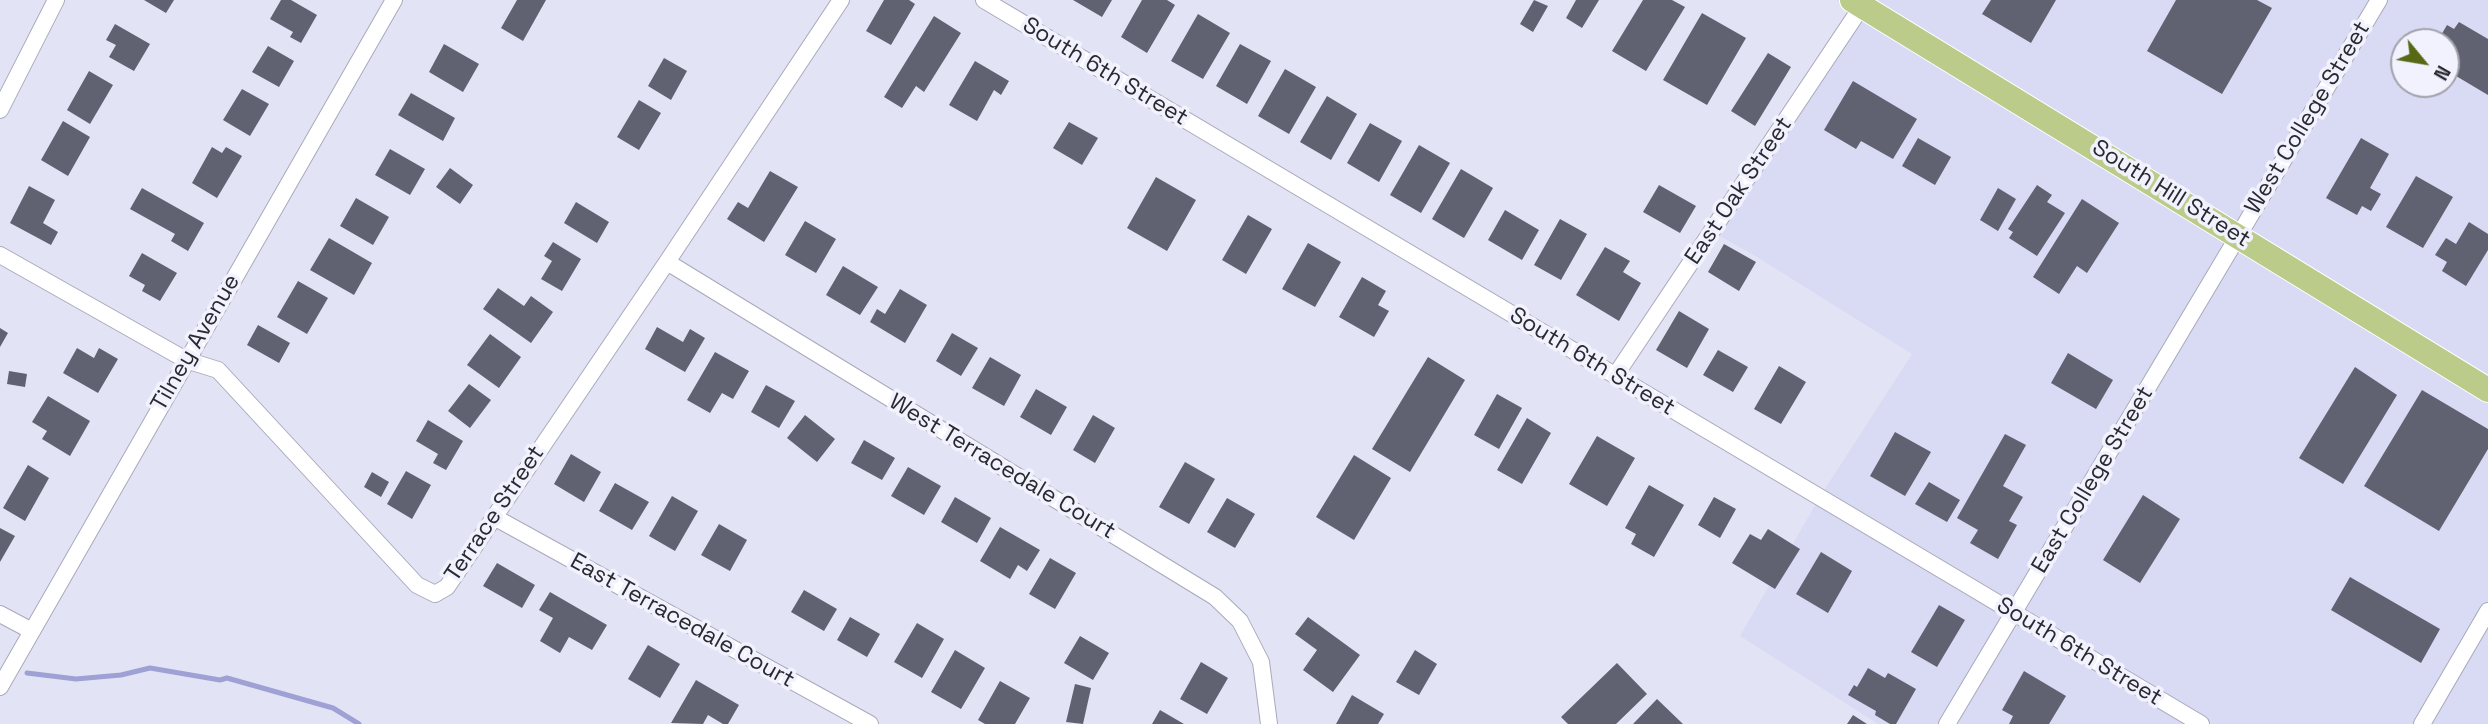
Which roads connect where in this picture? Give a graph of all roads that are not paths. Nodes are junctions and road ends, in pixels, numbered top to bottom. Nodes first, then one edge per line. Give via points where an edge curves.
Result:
1 (56, 0) edge
2 (394, 0) edge
3 (841, 0) edge
4 (984, 0) edge
5 (2379, 0) edge
6 (1860, 2) edge
7 (0, 110) edge
8 (2238, 236) junction
9 (0, 255) edge
10 (667, 262) junction
11 (186, 360) junction
12 (1615, 376) junction
13 (2488, 390) edge
14 (494, 517) junction
15 (2488, 611) edge
16 (0, 614) edge
17 (2014, 614) junction
18 (32, 631) junction
19 (0, 687) edge
20 (870, 724) edge
21 (1269, 724) edge
22 (1947, 724) edge
23 (2201, 724) edge
24 (2422, 724) edge

1 - 7 street
2 - 11 street, Tilney Avenue
3 - 10 street, Terrace Street
4 - 12 street, South 6th Street
5 - 8 street, West College Street
6 - 8 main road, South Hill Street
6 - 12 street, East Oak Street
8 - 13 main road, South Hill Street
8 - 17 street, East College Street
9 - 11 street, Terrace Street
10 - 14 street, Terrace Street
10 - 21 street, West Terracedale Court via 1215,597 1240,621 1261,662
11 - 14 street, Terrace Street via 218,370 417,585 435,594 447,587
11 - 18 street, Tilney Avenue
12 - 17 street, South 6th Street
14 - 20 street, East Terracedale Court
15 - 24 street
16 - 18 street
17 - 22 street, East College Street
17 - 23 street, South 6th Street
18 - 19 street, Tilney Avenue

